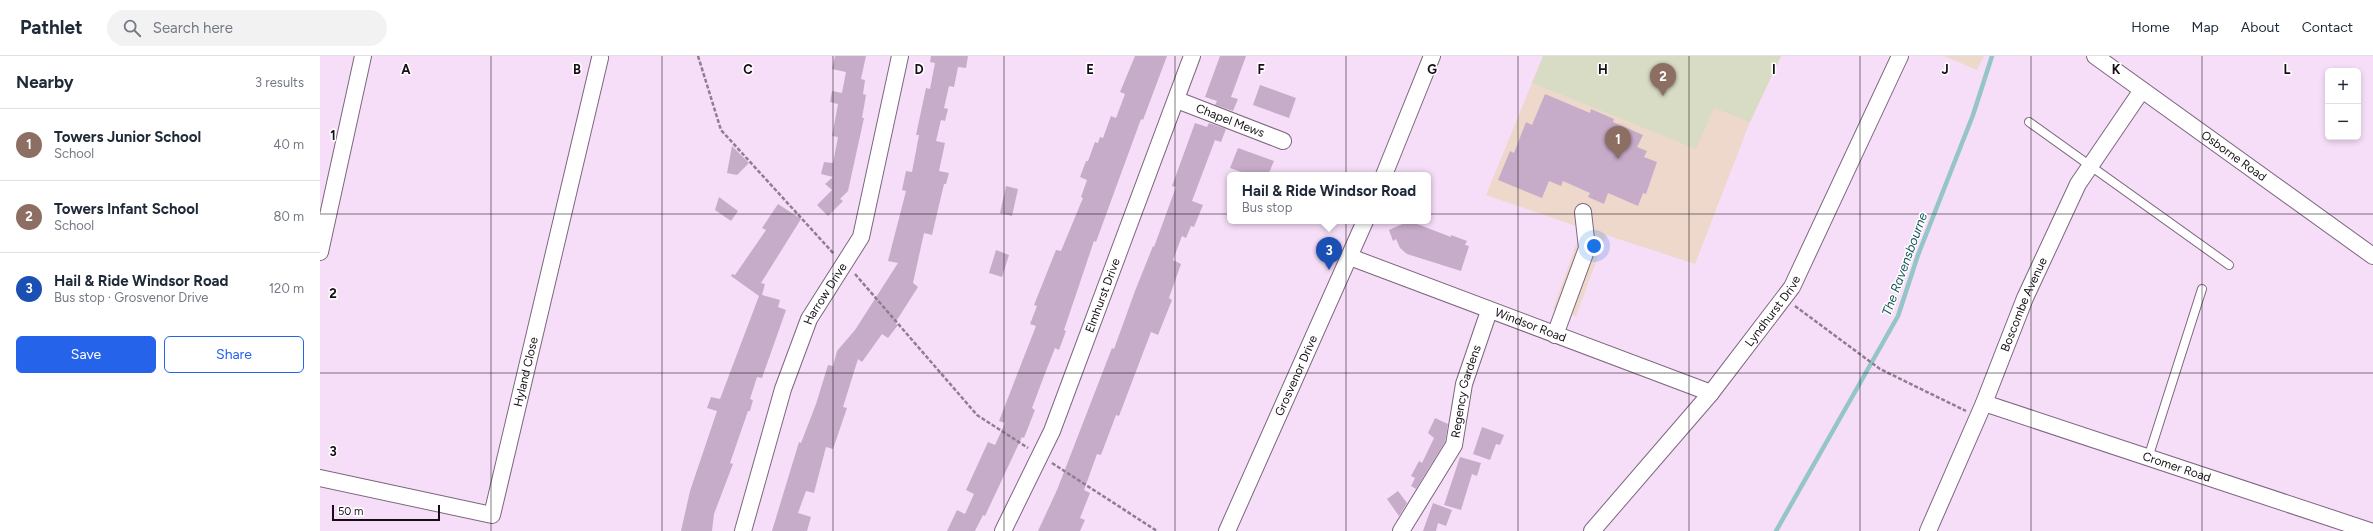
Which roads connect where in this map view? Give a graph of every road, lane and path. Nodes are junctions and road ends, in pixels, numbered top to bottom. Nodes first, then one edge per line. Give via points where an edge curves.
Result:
1 (363, 56) edge
2 (698, 56) edge
3 (900, 56) edge
4 (1192, 56) edge
5 (1432, 56) edge
6 (1900, 56) edge
7 (2095, 56) edge
8 (600, 58) dead end
9 (2142, 90) junction
10 (1176, 100) junction
11 (2029, 122) dead end
12 (1283, 141) dead end
13 (2090, 165) junction
14 (1385, 172) edge
15 (1583, 212) dead end
16 (1364, 224) edge
17 (320, 252) edge
18 (2373, 256) edge
19 (1350, 257) junction
20 (843, 265) junction
21 (2229, 265) dead end
22 (2202, 289) dead end
23 (1783, 298) junction
24 (1490, 310) junction
25 (1555, 335) junction
26 (1711, 393) junction
27 (1981, 410) junction
28 (1040, 455) junction
29 (2148, 458) junction
30 (320, 478) edge
31 (743, 531) edge
32 (1003, 531) edge
33 (1157, 531) edge
34 (1227, 531) edge
35 (1401, 531) edge
36 (1592, 531) edge
37 (1928, 531) edge
38 (2370, 531) edge

1 - 17 street
2 - 20 path via 721,130
3 - 20 street, Harrow Drive via 861,237
4 - 10 street, Elmhurst Drive
5 - 14 street
6 - 23 street, Lyndhurst Drive via 1792,287
7 - 9 street, Osborne Road
8 - 30 street, Hyland Close via 492,515
9 - 13 street, Boscombe Avenue
9 - 18 street, Osborne Road
10 - 12 street, Chapel Mews
10 - 28 street, Elmhurst Drive via 1055,424
11 - 13 lane
13 - 21 lane
13 - 27 street, Boscombe Avenue via 2078,184 2025,298
15 - 25 street via 1587,248
16 - 19 street, Grosvenor Drive
19 - 24 street, Windsor Road
19 - 34 street, Grosvenor Drive
20 - 28 path via 853,273 977,415
20 - 31 street, Harrow Drive via 809,318 783,388
22 - 29 lane
23 - 26 street, Lyndhurst Drive
23 - 27 path via 1880,370
24 - 25 street, Windsor Road
24 - 35 street, Regency Gardens via 1464,384 1454,445
25 - 26 street, Windsor Road
26 - 36 street, Lyndhurst Drive
27 - 29 street, Cromer Road
27 - 37 street, Boscombe Avenue
28 - 32 street, Elmhurst Drive
28 - 33 path
29 - 38 street, Cromer Road

